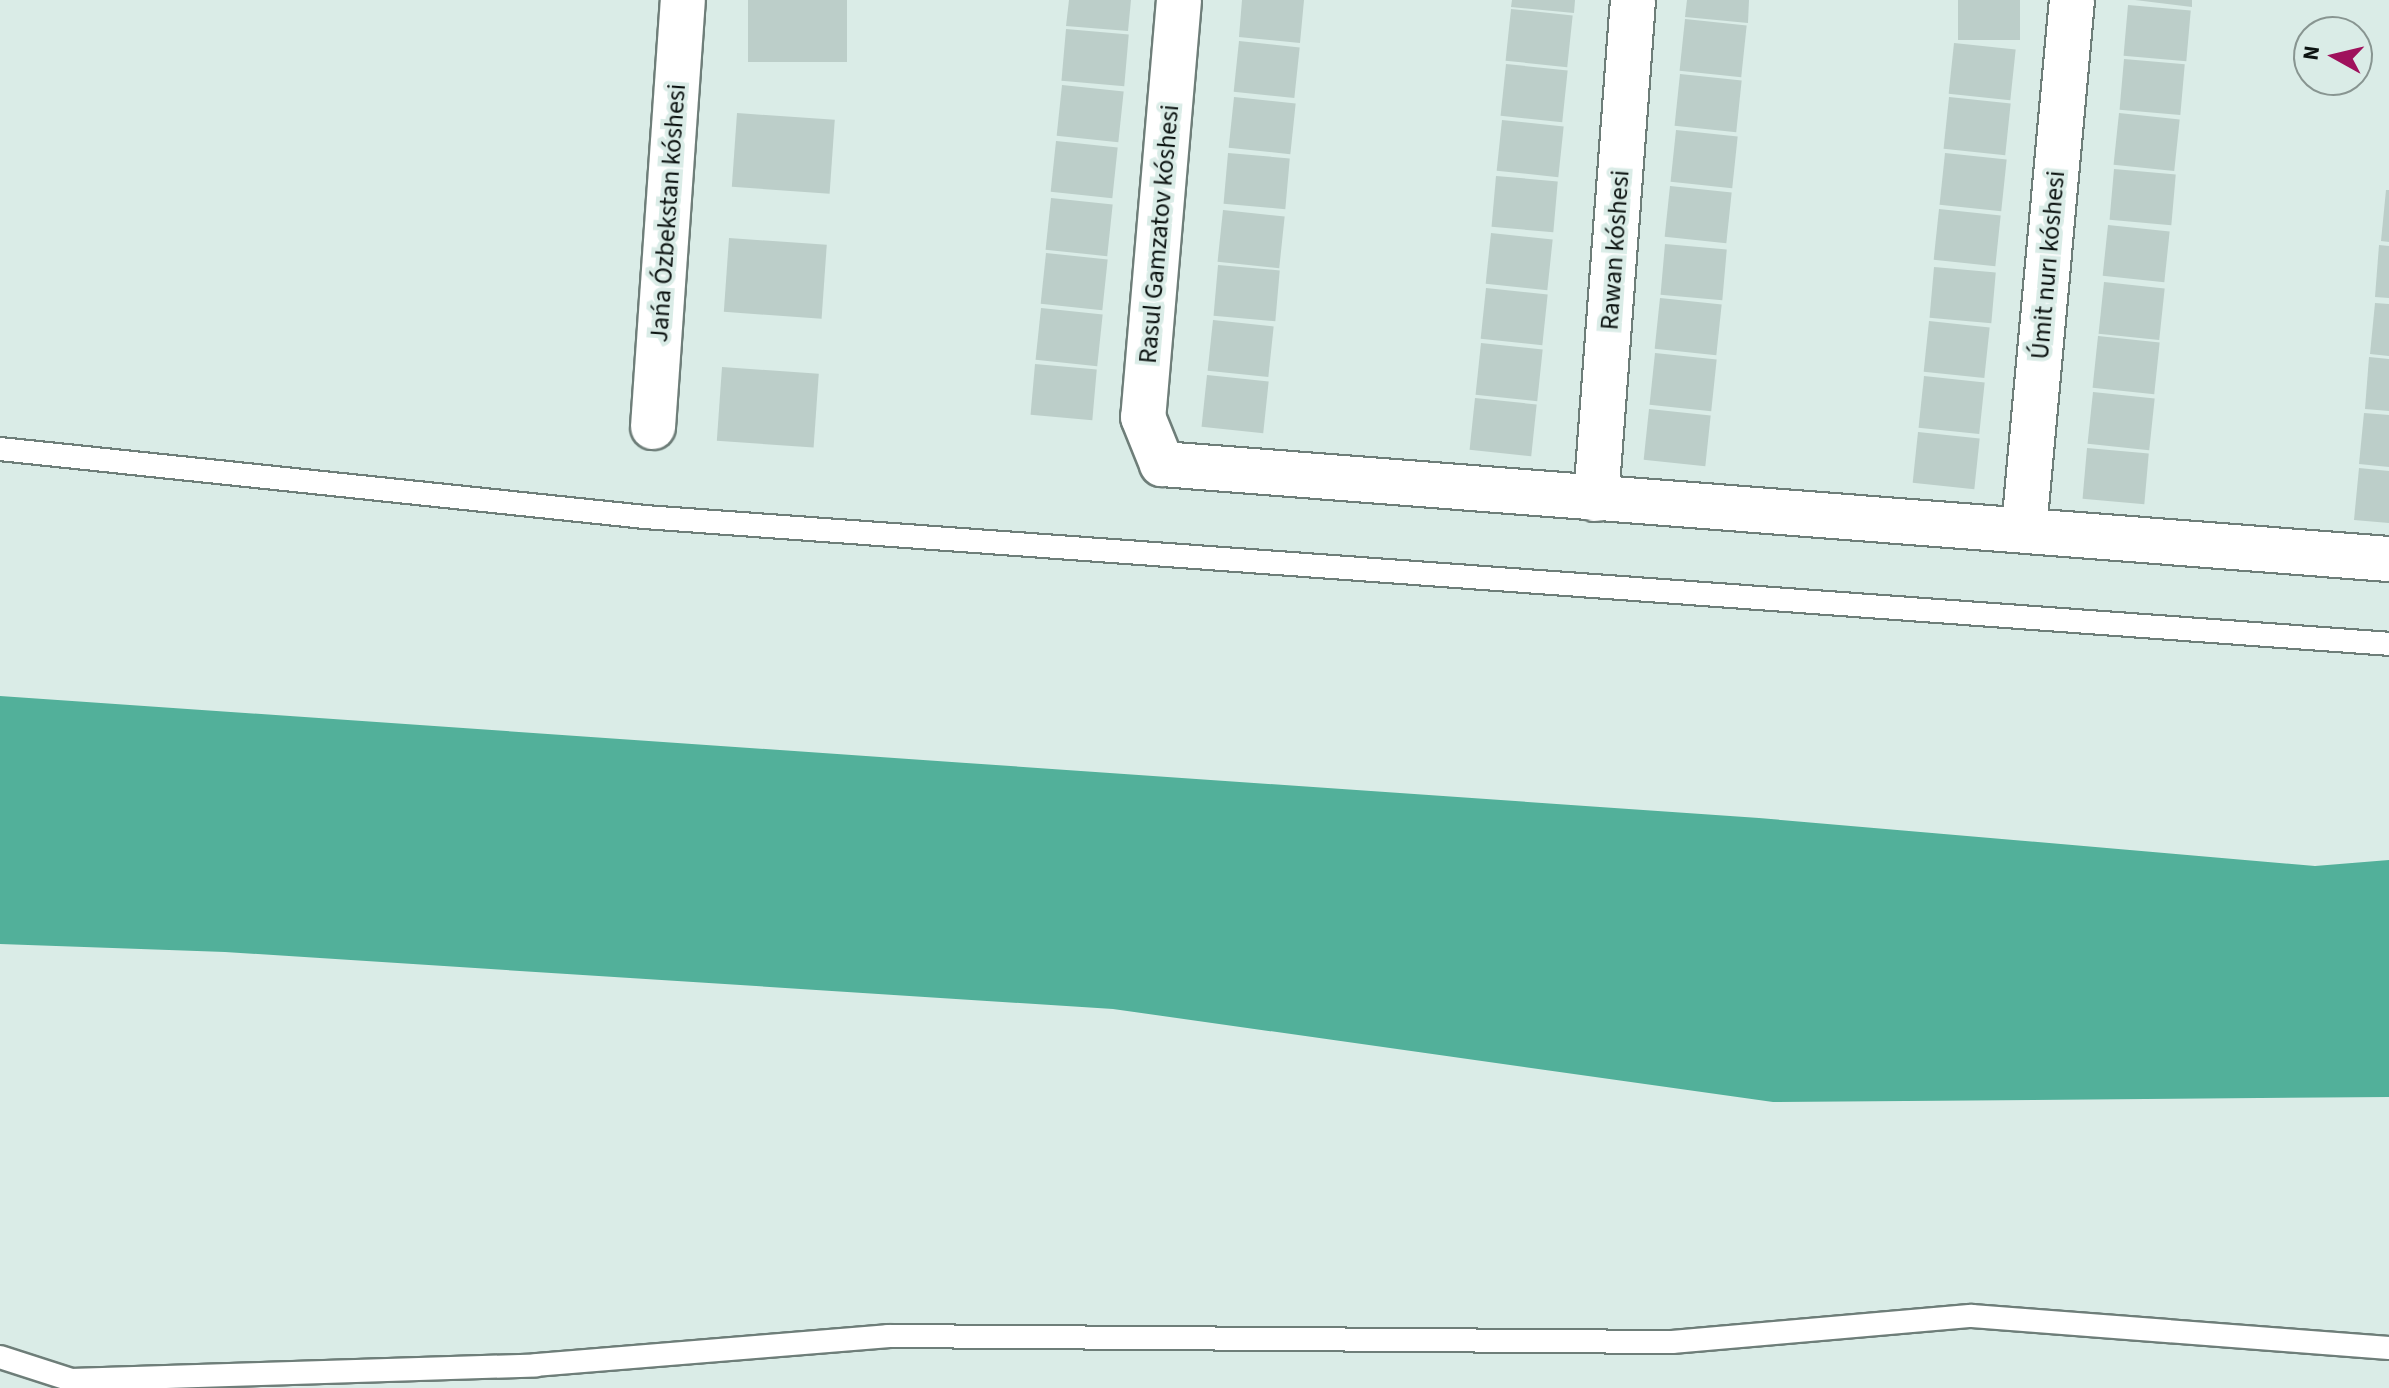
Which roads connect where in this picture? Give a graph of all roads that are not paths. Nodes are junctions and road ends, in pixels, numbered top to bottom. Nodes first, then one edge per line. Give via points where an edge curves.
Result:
1 (683, 0) edge
2 (1179, 0) edge
3 (1633, 0) edge
4 (2072, 0) edge
5 (653, 427) dead end
6 (0, 449) edge
7 (1596, 499) junction
8 (2024, 529) junction
9 (2389, 559) edge
10 (2389, 644) edge
11 (2389, 1348) edge
12 (0, 1357) edge
13 (508, 1377) edge
14 (72, 1384) edge

1 - 5 street, Jańa Ózbekstan kóshesi
2 - 7 street, Rasul Gamzatov kóshesi via 1143,417 1162,464
3 - 7 street, Rawan kóshesi
4 - 8 street, Úmit nurı kóshesi
6 - 10 lane via 645,517
7 - 8 street
8 - 9 street
11 - 13 lane via 1972,1316 1672,1342 888,1336
12 - 14 lane
13 - 14 lane

